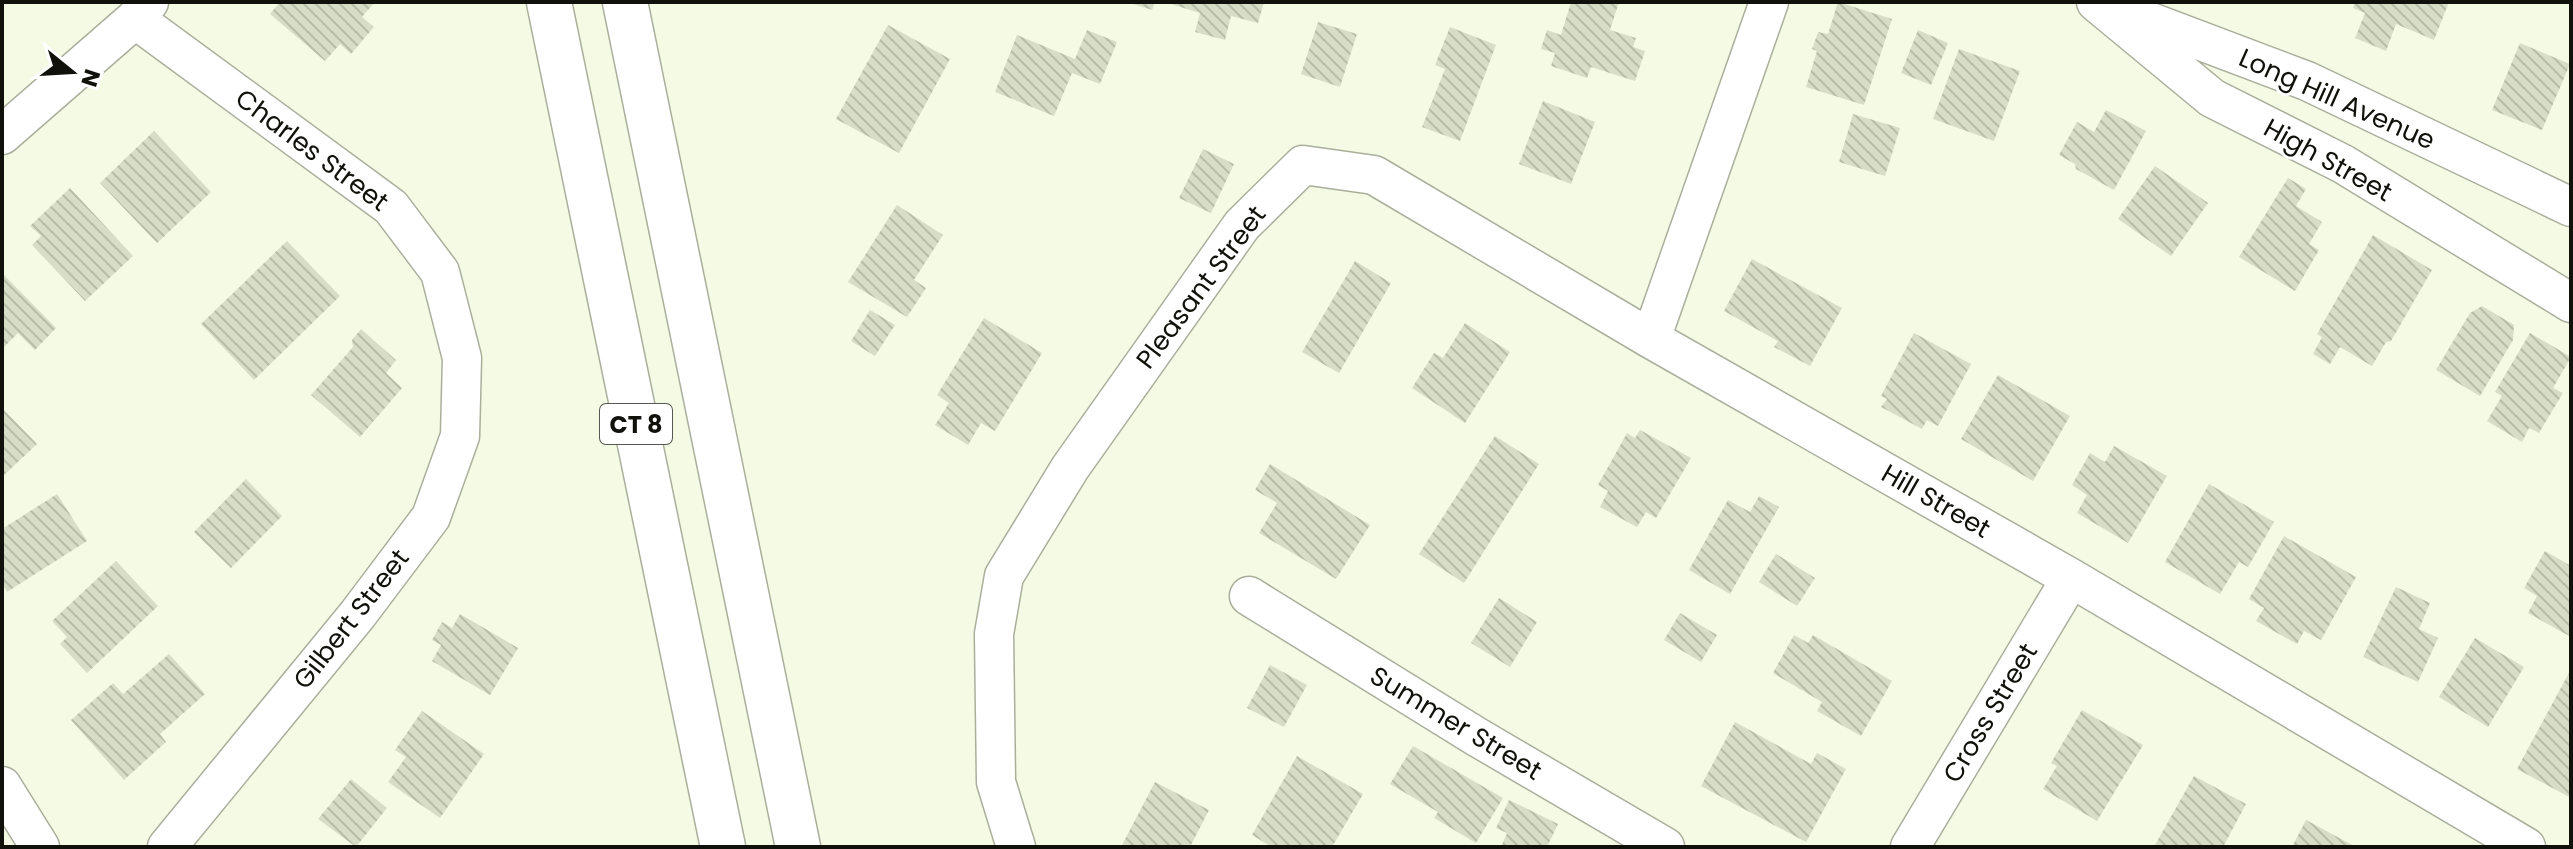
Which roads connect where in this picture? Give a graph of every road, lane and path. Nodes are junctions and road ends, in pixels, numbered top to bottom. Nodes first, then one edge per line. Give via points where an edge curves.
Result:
1 (549, 2) edge
2 (625, 2) edge
3 (1769, 2) edge
4 (2097, 2) edge
5 (142, 10) edge
6 (2, 135) edge
7 (2571, 207) edge
8 (2571, 303) edge
9 (1651, 339) junction
10 (462, 358) joint
11 (2071, 578) junction
12 (1249, 596) dead end
13 (2, 786) edge
14 (40, 847) edge
15 (167, 847) edge
16 (723, 847) edge
17 (798, 847) edge
18 (1016, 847) edge
19 (1665, 847) edge
20 (1910, 847) edge
21 (2526, 847) edge

1 - 16 highway, CT 8
2 - 17 highway, CT 8
3 - 9 street
4 - 7 street, Long Hill Avenue via 2307,81
4 - 8 street, High Street via 2212,98 2343,164
5 - 6 street
5 - 10 street, Charles Street via 391,207 440,272
9 - 11 street, Hill Street
9 - 18 street, Pleasant Street via 1374,175 1303,165 1242,225 1070,468 1004,576 994,634 996,782
10 - 15 street, Gilbert Street via 460,436 431,517
11 - 20 street, Cross Street
11 - 21 street, Hill Street
12 - 19 street, Summer Street
13 - 14 street

